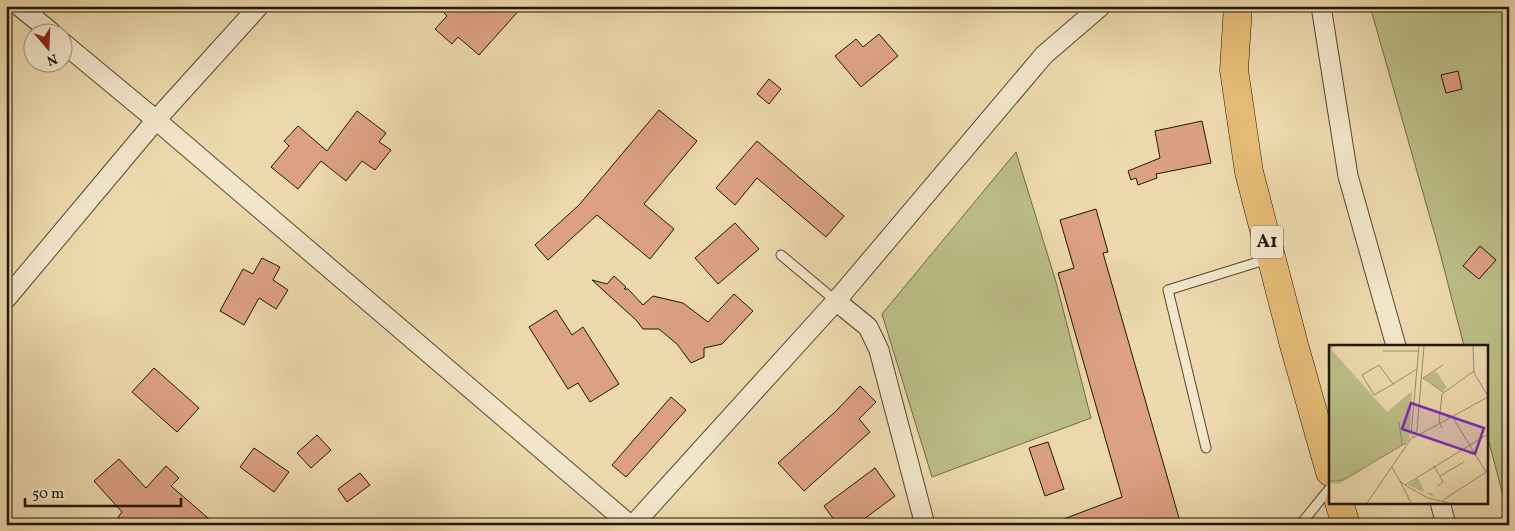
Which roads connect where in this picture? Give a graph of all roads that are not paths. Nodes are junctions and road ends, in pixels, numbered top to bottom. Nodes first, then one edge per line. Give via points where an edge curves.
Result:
1 (19, 6) edge
2 (258, 6) edge
3 (1101, 6) edge
4 (1238, 6) edge
5 (1321, 6) edge
6 (39, 22) edge
7 (72, 50) edge
8 (156, 120) junction
9 (782, 256) dead end
10 (1271, 258) junction
11 (6, 299) edge
12 (836, 301) junction
13 (1396, 345) edge
14 (1206, 448) dead end
15 (1329, 469) edge
16 (1329, 489) edge
17 (1340, 504) edge
18 (1441, 504) edge
19 (632, 525) edge
20 (925, 525) edge
21 (1300, 525) edge
22 (1346, 525) edge
23 (1446, 525) edge

1 - 6 street
2 - 8 street
3 - 12 street via 1044,55
4 - 10 highway, A1 via 1234,70 1249,172
5 - 13 street via 1348,176
7 - 8 street
8 - 11 street
8 - 19 street
9 - 12 lane
10 - 14 lane via 1168,290
10 - 15 highway, A1
12 - 19 street
12 - 20 street via 868,327 879,350
16 - 21 lane
17 - 22 highway
18 - 23 street

